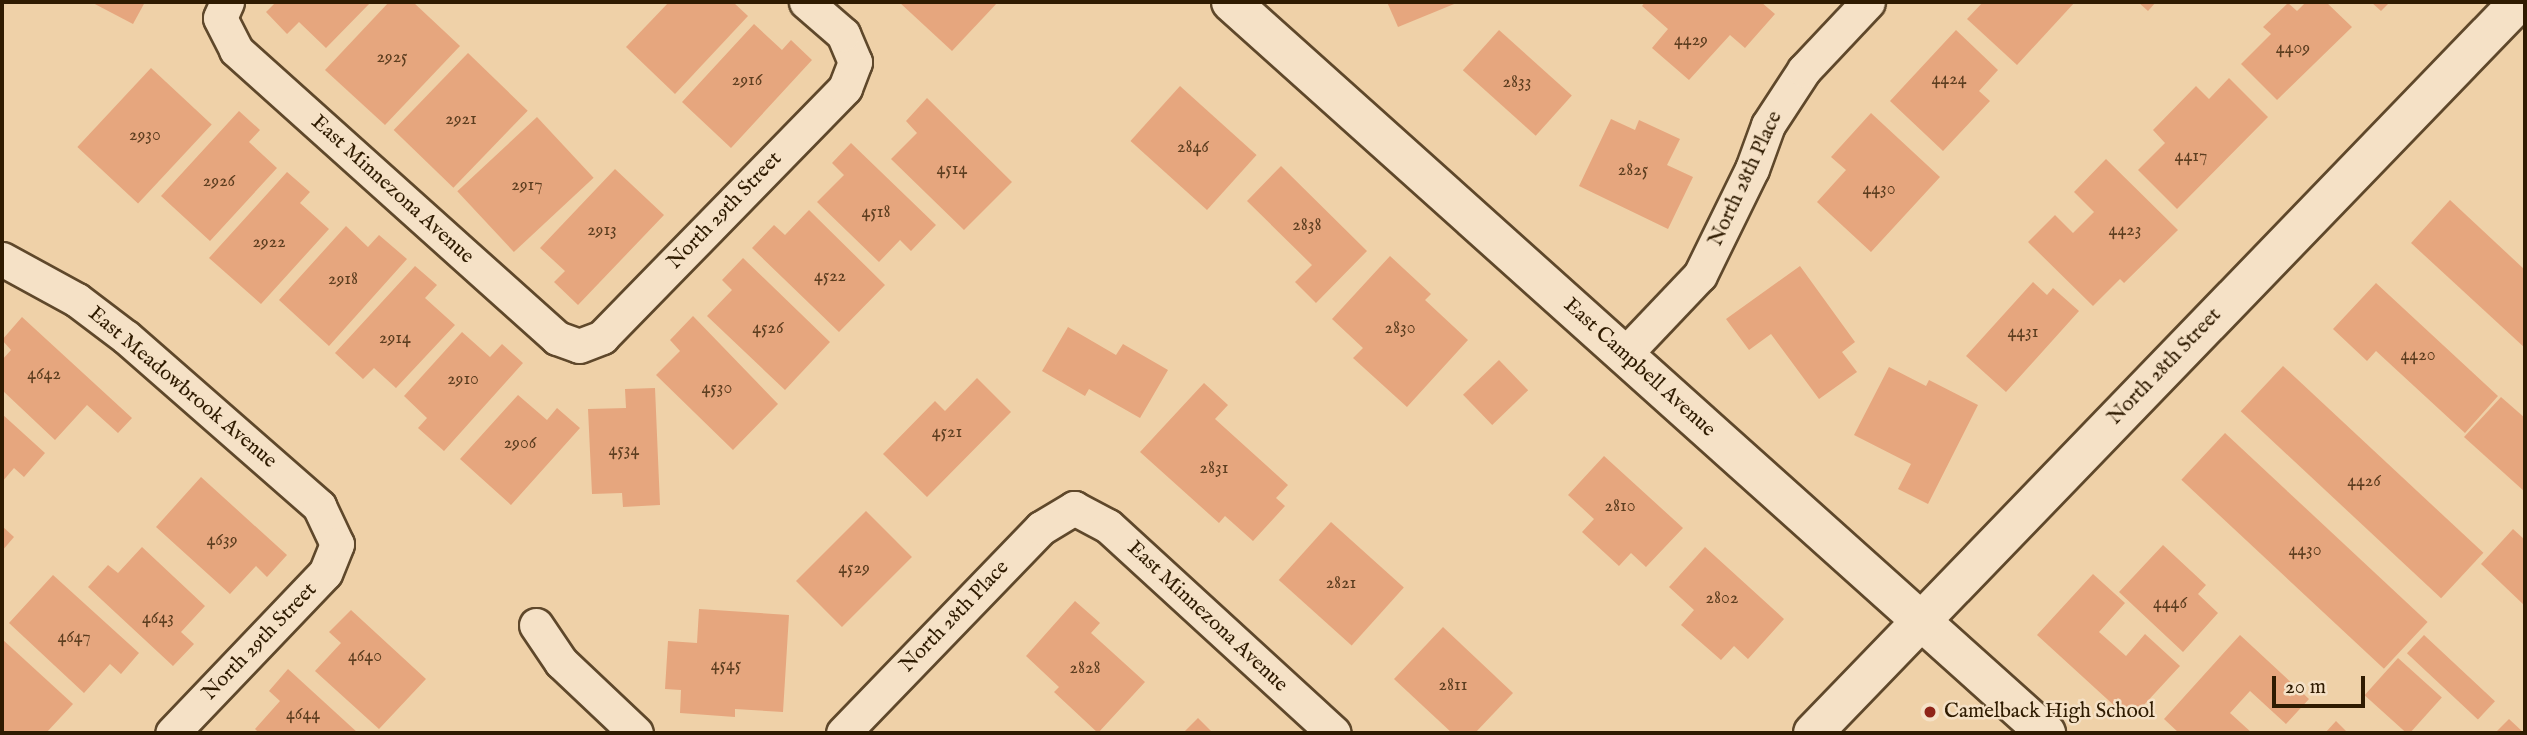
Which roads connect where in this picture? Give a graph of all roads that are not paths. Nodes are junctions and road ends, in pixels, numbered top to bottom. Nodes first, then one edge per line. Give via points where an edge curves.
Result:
1 (806, 2) edge
2 (1231, 2) edge
3 (1868, 2) edge
4 (2519, 2) edge
5 (224, 10) edge
6 (4, 264) edge
7 (579, 346) joint
8 (1624, 355) junction
9 (1074, 508) joint
10 (337, 544) joint
11 (1921, 620) junction
12 (536, 625) dead end
13 (172, 733) edge
14 (636, 733) edge
15 (843, 733) edge
16 (1334, 733) edge
17 (1813, 733) edge
18 (2046, 733) edge

1 - 7 street, North 29th Street via 842,34 855,62 845,88 602,337
2 - 8 street, East Campbell Avenue
3 - 8 street, North 28th Place via 1804,70 1768,125 1752,169 1700,275
4 - 11 street, North 28th Street
5 - 7 street, East Minnezona Avenue via 236,50 557,338
6 - 10 street, East Meadowbrook Avenue via 77,300 126,337 319,506
8 - 11 street, East Campbell Avenue
9 - 15 street, North 28th Place via 1041,528
9 - 16 street, East Minnezona Avenue via 1108,526
10 - 13 street, North 29th Street via 325,573
11 - 17 street, North 28th Street
11 - 18 street, East Campbell Avenue
12 - 14 street via 561,662

